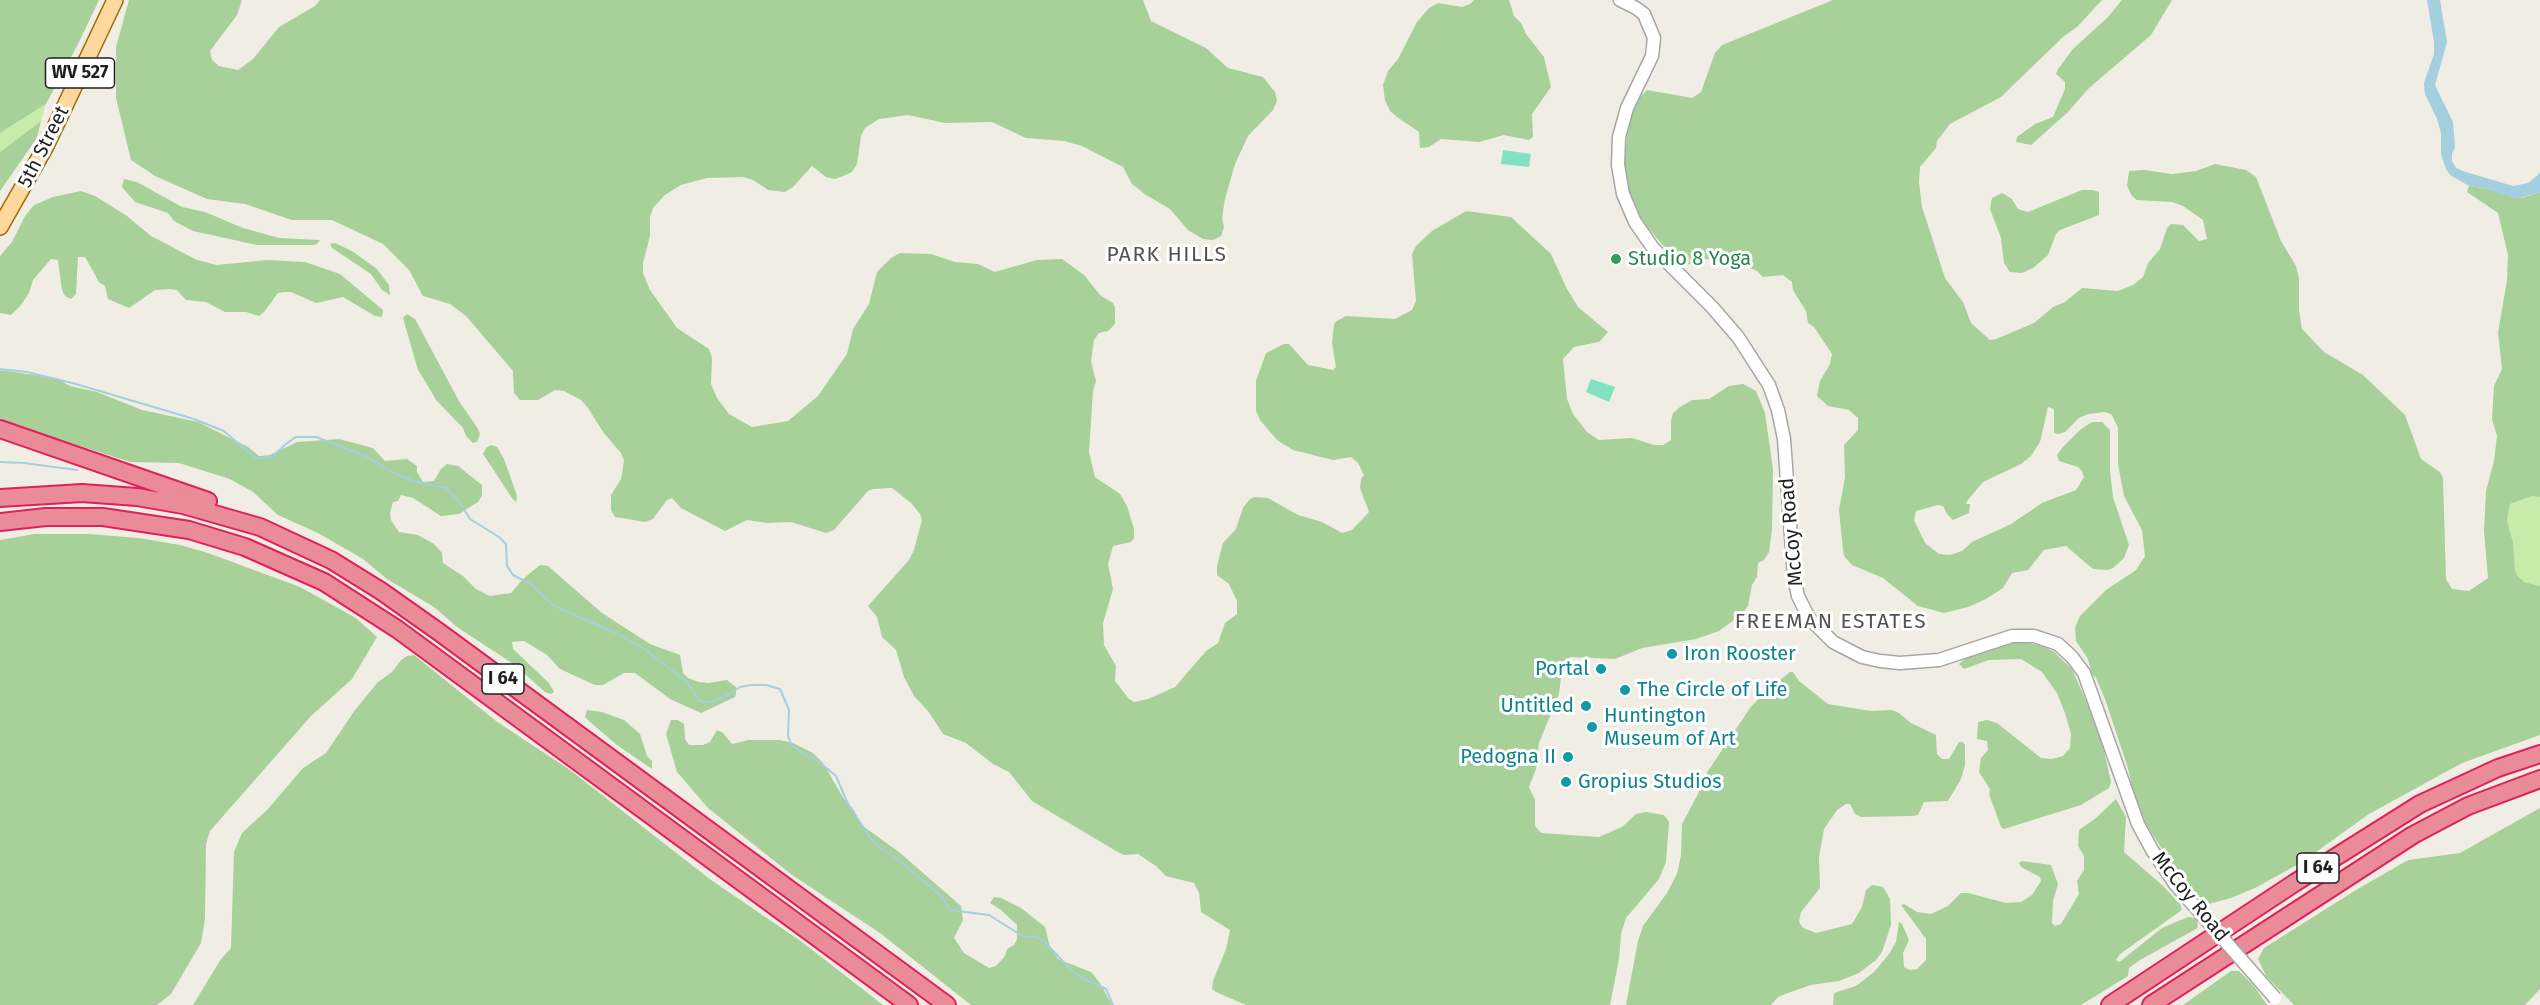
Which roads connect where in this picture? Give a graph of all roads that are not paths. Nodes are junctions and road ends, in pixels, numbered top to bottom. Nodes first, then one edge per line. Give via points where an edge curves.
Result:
1 (115, 0) edge
2 (1620, 0) edge
3 (0, 228) edge
4 (0, 429) edge
5 (0, 498) edge
6 (0, 522) edge
7 (260, 527) junction
8 (2540, 754) edge
9 (2540, 781) edge
10 (909, 1005) edge
11 (947, 1005) edge
12 (2110, 1005) edge
13 (2151, 1005) edge
14 (2281, 1005) edge

1 - 3 main road, 5th Street / WV 527 via 46,146
2 - 14 street, McCoy Road, bridge via 1644,14 1654,38 1652,56 1627,108 1619,137 1623,194 1635,222 1653,248 1738,337 1769,385 1784,439 1795,587 1809,618 1833,642 1862,657 1880,661 1939,660 2012,636 2034,636 2058,644 2084,673 2133,812 2152,850 2170,878
4 - 7 highway via 218,505
5 - 7 highway, I 64 via 52,494 137,497 183,505
6 - 10 highway, I 64 via 46,517 104,518 179,528 245,547 324,582 396,629
7 - 11 highway, I 64 via 331,560 397,602
8 - 12 highway, I 64 via 2498,768 2420,804
9 - 13 highway, I 64 via 2468,806 2405,840

